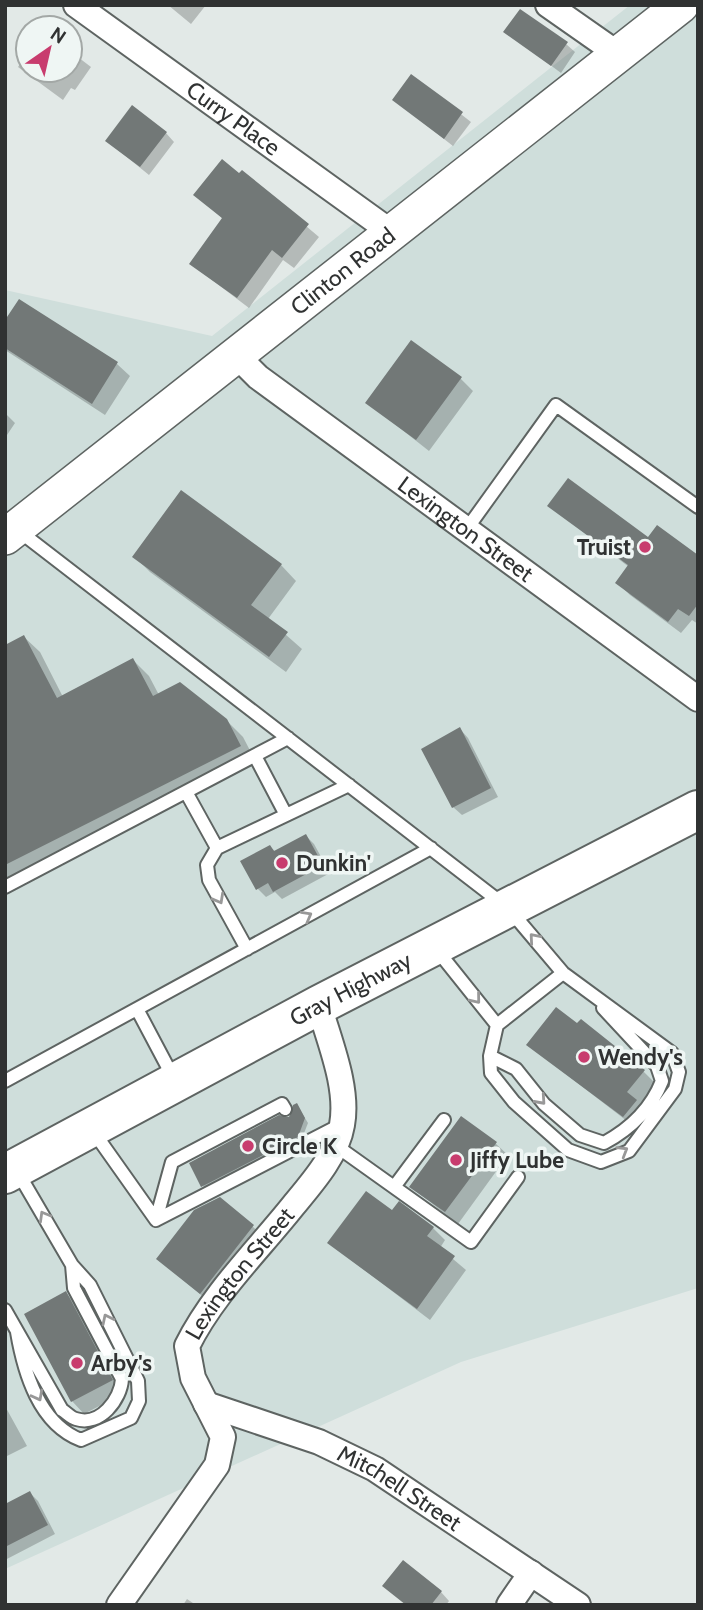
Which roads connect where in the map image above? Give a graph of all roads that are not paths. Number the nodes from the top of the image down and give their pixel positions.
1 (76, 5) edge
2 (548, 5) edge
3 (681, 5) edge
4 (618, 54) junction
5 (391, 232) junction
6 (237, 356) junction
7 (698, 508) edge
8 (467, 530) junction
9 (10, 533) edge
10 (695, 695) edge
11 (288, 738) junction
12 (255, 756) junction
13 (349, 785) junction
14 (186, 792) junction
15 (698, 810) edge
16 (286, 815) junction
17 (217, 848) junction
18 (431, 848) junction
19 (5, 887) edge
20 (508, 908) junction
21 (434, 946) junction
22 (247, 949) junction
23 (563, 973) junction
24 (592, 995) junction
25 (319, 1005) junction
26 (138, 1009) junction
27 (497, 1025) junction
28 (490, 1056) junction
29 (5, 1081) edge
30 (176, 1082) junction
31 (285, 1109) dead end
32 (444, 1120) dead end
33 (91, 1128) junction
34 (339, 1134) junction
35 (10, 1171) edge
36 (517, 1177) dead end
37 (394, 1187) junction
38 (156, 1220) junction
39 (72, 1265) junction
40 (5, 1310) edge
41 (17, 1332) junction
42 (205, 1404) junction
43 (531, 1573) junction
44 (119, 1605) edge
45 (509, 1605) edge
46 (578, 1605) edge

1 - 5 street, Curry Place
2 - 4 street
3 - 4 street, Clinton Road
4 - 5 street, Clinton Road
5 - 6 street, Clinton Road
6 - 8 street, Lexington Street
6 - 9 street, Clinton Road
7 - 8 lane
8 - 10 street, Lexington Street
9 - 11 lane
11 - 12 lane
11 - 13 lane
12 - 14 lane
12 - 16 lane
13 - 16 lane
13 - 18 lane
14 - 17 lane
14 - 19 lane
15 - 20 highway, Gray Highway
16 - 17 lane
17 -> 22 lane
18 - 20 lane
22 -> 18 lane
20 - 21 highway, Gray Highway
23 -> 20 lane
21 - 25 highway, Gray Highway
21 -> 27 lane
22 - 26 lane
23 - 24 lane
23 - 27 lane
28 -> 24 lane
28 -> 24 lane
25 - 30 highway, Gray Highway
25 - 34 street
26 - 29 lane
26 - 30 lane
27 - 28 lane
30 - 33 highway, Gray Highway
31 - 38 lane
32 - 37 lane
33 - 35 highway, Gray Highway
33 - 38 lane
34 - 37 lane
34 - 38 lane
34 - 42 street, Lexington Street
39 -> 35 lane
36 - 37 lane
39 - 41 lane
41 -> 39 lane
40 - 41 lane
42 - 43 street, Mitchell Street
42 - 44 street, Lexington Street
43 - 45 street
43 - 46 street, Mitchell Street

